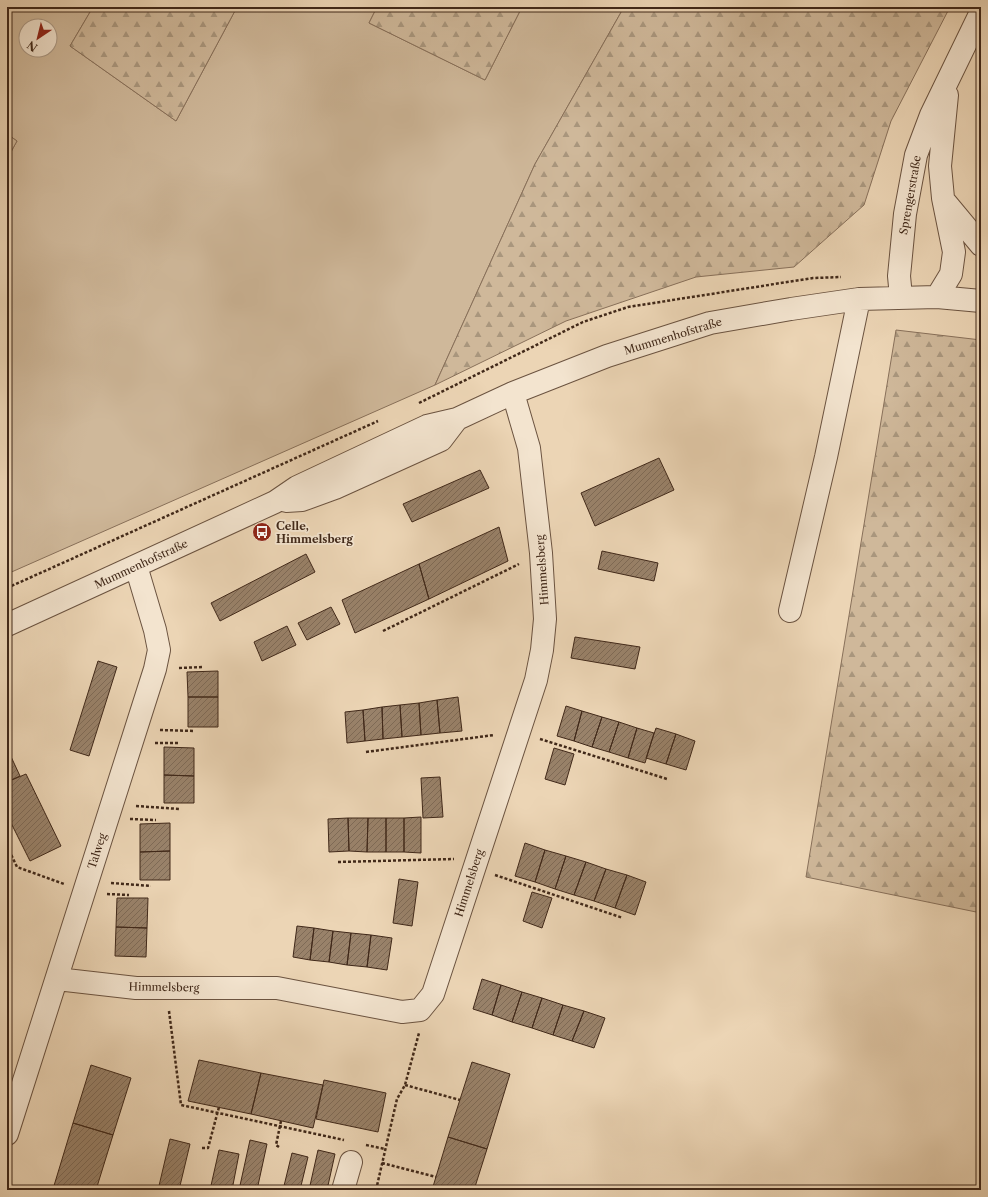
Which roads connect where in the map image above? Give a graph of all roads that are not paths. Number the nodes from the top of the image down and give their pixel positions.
1 (981, 12) edge
2 (949, 76) junction
3 (943, 198) junction
4 (981, 245) edge
5 (901, 297) junction
6 (937, 297) junction
7 (859, 299) junction
8 (981, 301) edge
9 (514, 393) junction
10 (136, 566) junction
11 (790, 611) dead end
12 (7, 625) edge
13 (56, 979) junction
14 (7, 1134) edge
15 (355, 1153) road end
16 (343, 1190) edge

1 - 2 street, Sprengerstraße
2 - 3 street, Sprengerstraße
2 - 5 street, Sprengerstraße
3 - 4 street
3 - 6 street, Sprengerstraße
5 - 6 street, Mummenhofstraße
5 - 7 street, Mummenhofstraße
6 - 8 street, Mummenhofstraße
7 - 9 street, Mummenhofstraße
7 - 11 street
9 - 10 street, Mummenhofstraße
9 - 13 street, Himmelsberg
10 - 12 street, Mummenhofstraße
10 - 13 street, Talweg
13 - 14 street, Talweg
15 - 16 street

